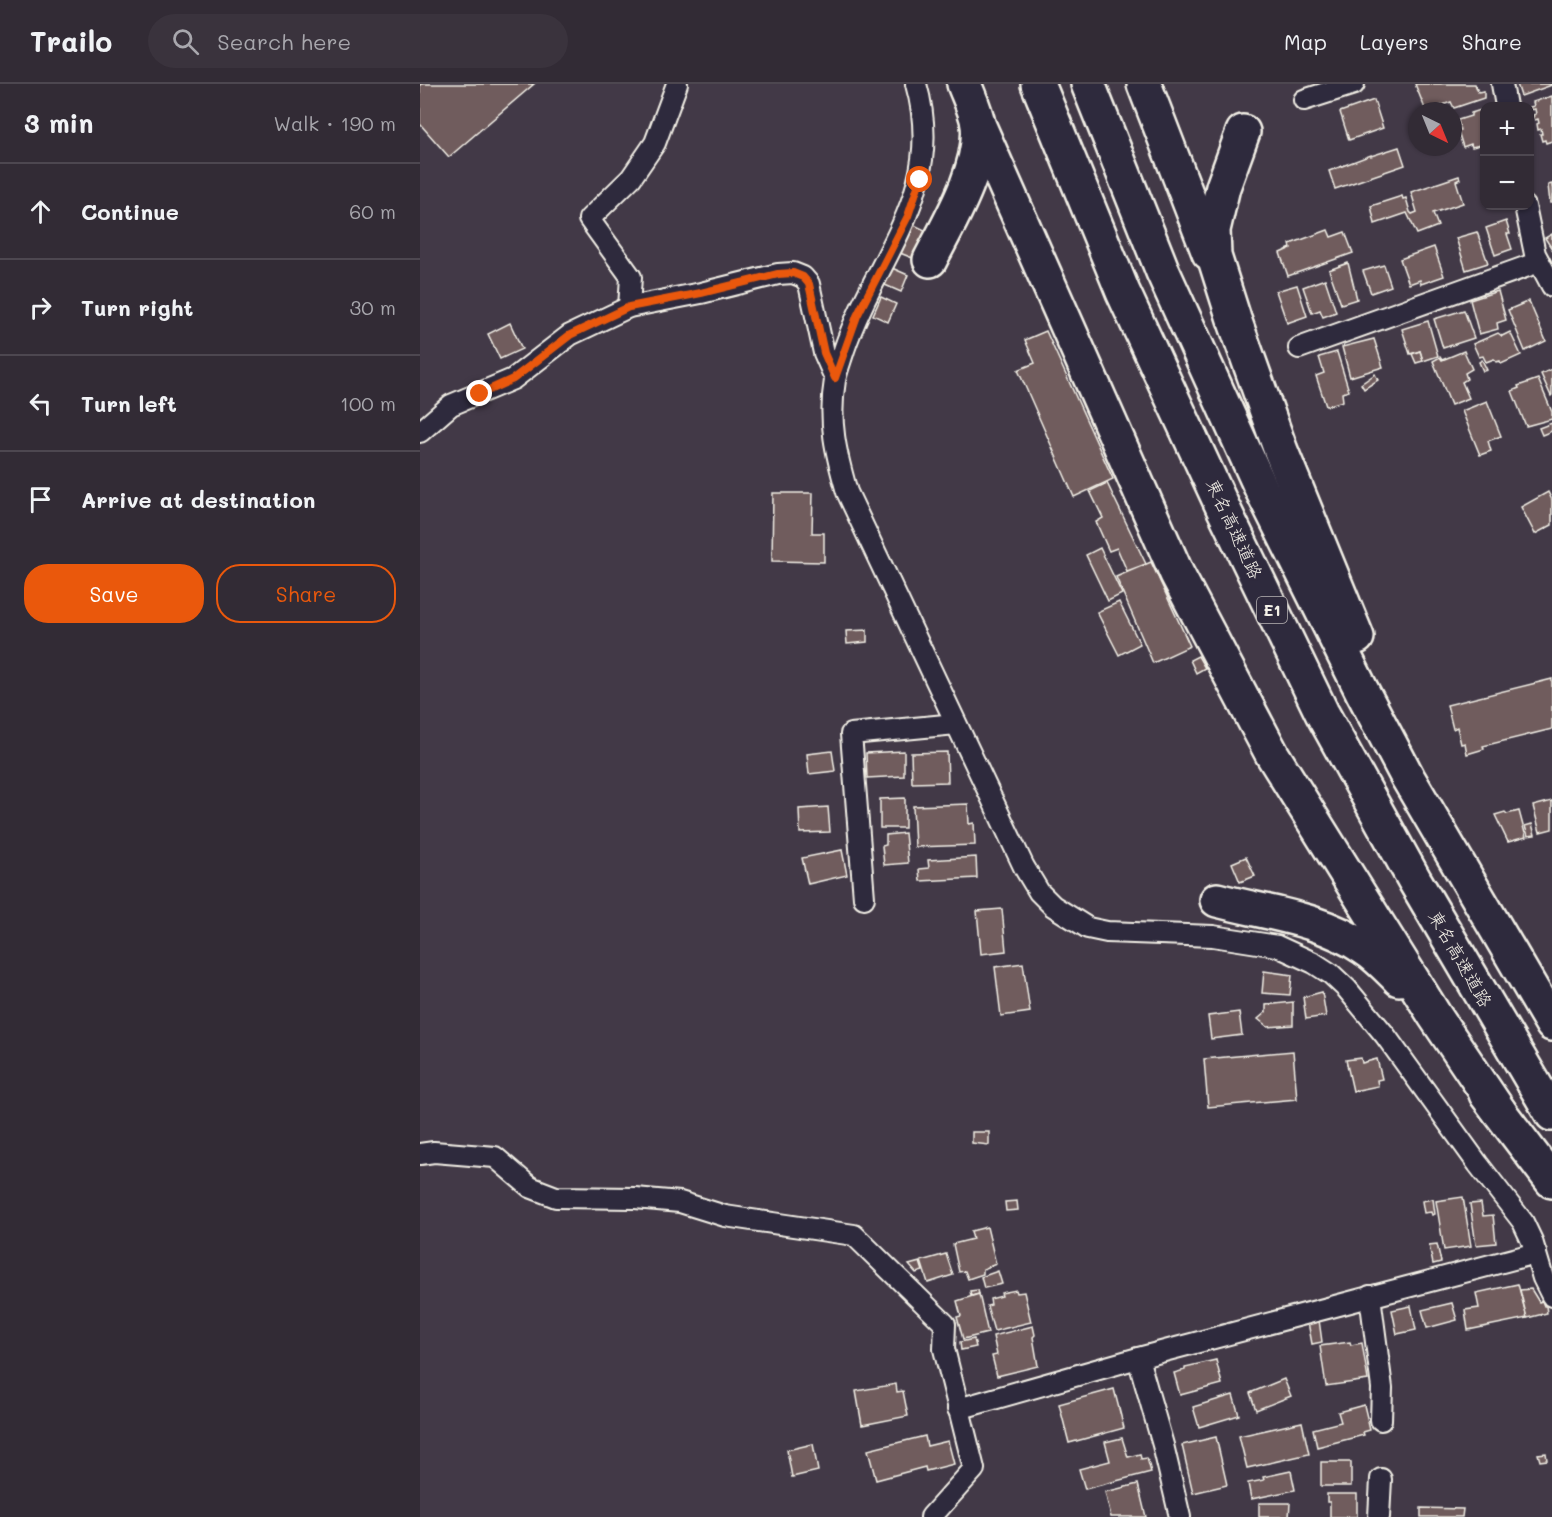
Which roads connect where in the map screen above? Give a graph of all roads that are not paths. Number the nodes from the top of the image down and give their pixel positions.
1 (677, 84) edge
2 (916, 84) edge
3 (964, 84) edge
4 (1038, 84) edge
5 (1088, 84) edge
6 (1144, 84) edge
7 (1354, 84) edge
8 (1502, 84) edge
9 (1304, 100) dead end
10 (1505, 102) edge
11 (978, 124) junction
12 (1243, 132) dead end
13 (1526, 210) edge
14 (930, 260) dead end
15 (1539, 262) junction
16 (1552, 286) edge
17 (629, 307) junction
18 (1234, 319) junction
19 (1299, 348) dead end
20 (835, 378) junction
21 (420, 432) edge
22 (956, 724) junction
23 (1465, 879) junction
24 (864, 898) dead end
25 (1217, 900) dead end
26 (1552, 1024) edge
27 (1499, 1111) junction
28 (1552, 1114) edge
29 (420, 1154) edge
30 (1552, 1181) edge
31 (1544, 1255) edge
32 (1370, 1296) junction
33 (1552, 1296) edge
34 (1138, 1358) junction
35 (958, 1409) junction
36 (1381, 1420) dead end
37 (1381, 1479) dead end
38 (931, 1517) edge
39 (1180, 1517) edge
40 (1379, 1517) edge

1 - 17 street
2 - 20 street
3 - 11 highway
4 - 28 highway, 東名高速道路 / E1
5 - 23 highway, E1
6 - 18 highway
7 - 9 street
8 - 10 street
11 - 14 highway
11 - 27 highway
12 - 18 highway
13 - 15 street
15 - 16 street
15 - 19 street
17 - 20 street
17 - 21 street
18 - 23 highway
20 - 22 street
22 - 24 street
22 - 31 street
23 - 26 highway, E1
25 - 27 highway
27 - 30 highway
29 - 35 street
31 - 32 street
31 - 33 street
32 - 34 street
32 - 36 street
34 - 35 street
34 - 39 street
35 - 38 street
37 - 40 street

